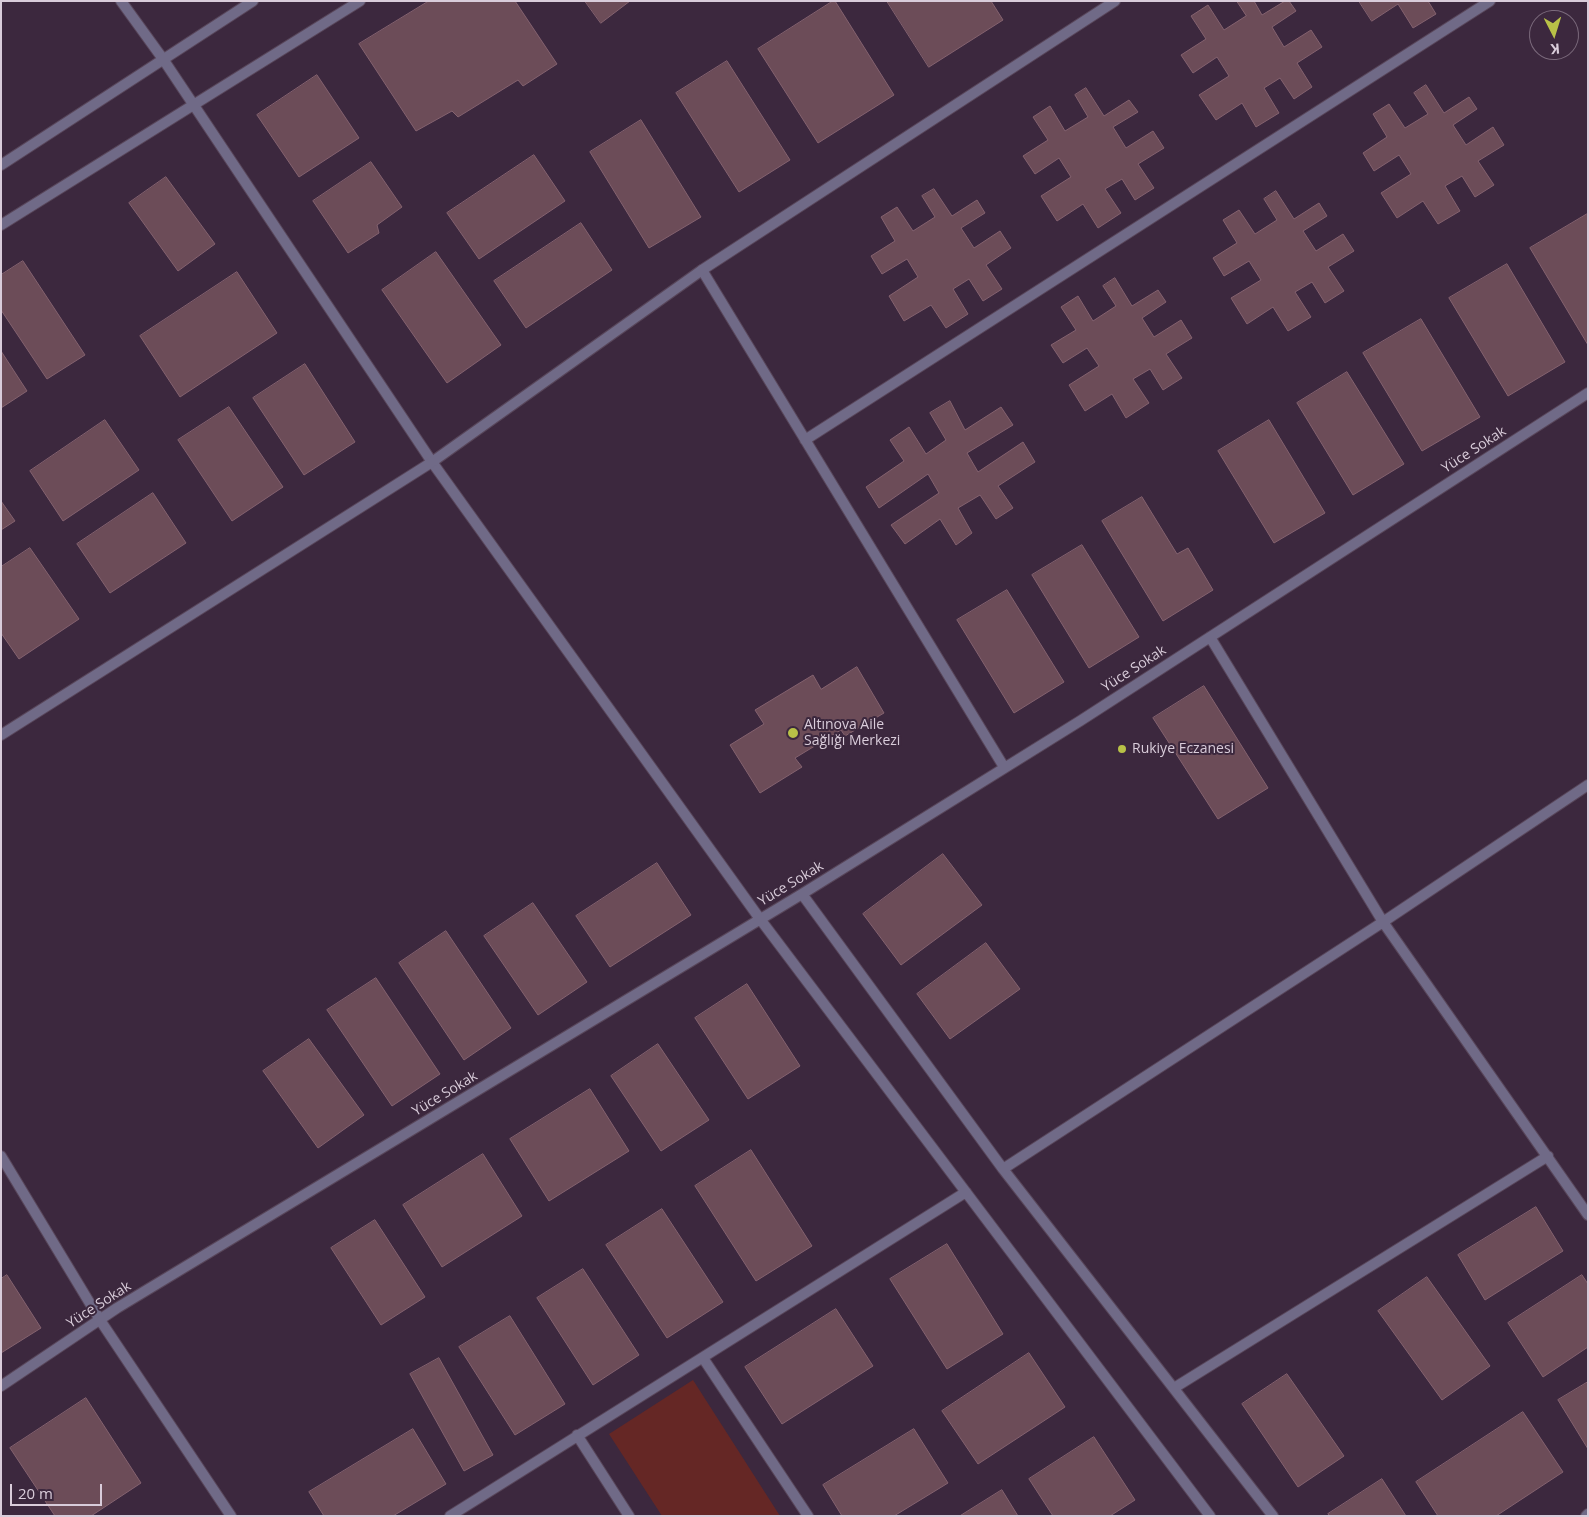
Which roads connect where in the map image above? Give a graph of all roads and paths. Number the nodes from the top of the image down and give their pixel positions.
1 (122, 1) edge
2 (253, 1) edge
3 (360, 1) edge
4 (1115, 1) edge
5 (1490, 1) edge
6 (163, 59) junction
7 (194, 105) junction
8 (1, 165) edge
9 (1, 225) edge
10 (702, 270) junction
11 (1588, 393) edge
12 (804, 440) junction
13 (432, 462) junction
14 (1210, 637) junction
15 (1, 735) edge
16 (1004, 767) junction
17 (1588, 785) edge
18 (802, 894) junction
19 (760, 919) junction
20 (1383, 922) junction
21 (1, 1156) edge
22 (1548, 1156) junction
23 (1003, 1168) junction
24 (966, 1192) junction
25 (1588, 1215) edge
26 (100, 1320) junction
27 (703, 1358) junction
28 (1, 1386) edge
29 (1174, 1388) junction
30 (577, 1435) junction
31 (231, 1516) edge
32 (450, 1516) edge
33 (629, 1516) edge
34 (808, 1516) edge
35 (1210, 1516) edge
36 (1273, 1516) edge

1 - 6 street
2 - 6 street
3 - 7 street
4 - 10 street
5 - 12 street
6 - 7 street
6 - 8 street
7 - 9 street
7 - 13 street
10 - 12 street
10 - 13 street
11 - 14 street, Yüce Sokak
12 - 16 street
13 - 15 street
13 - 19 street
14 - 16 street, Yüce Sokak
14 - 20 street
16 - 18 street, Yüce Sokak
17 - 20 street
18 - 19 street, Yüce Sokak
18 - 23 street
19 - 24 street
19 - 26 street, Yüce Sokak
20 - 22 street
20 - 23 street
21 - 26 street
22 - 25 street
22 - 29 street
23 - 29 street
24 - 27 street
24 - 35 street
26 - 28 street, Yüce Sokak
26 - 31 street
27 - 30 street
27 - 34 street
29 - 36 street
30 - 32 street
30 - 33 street

